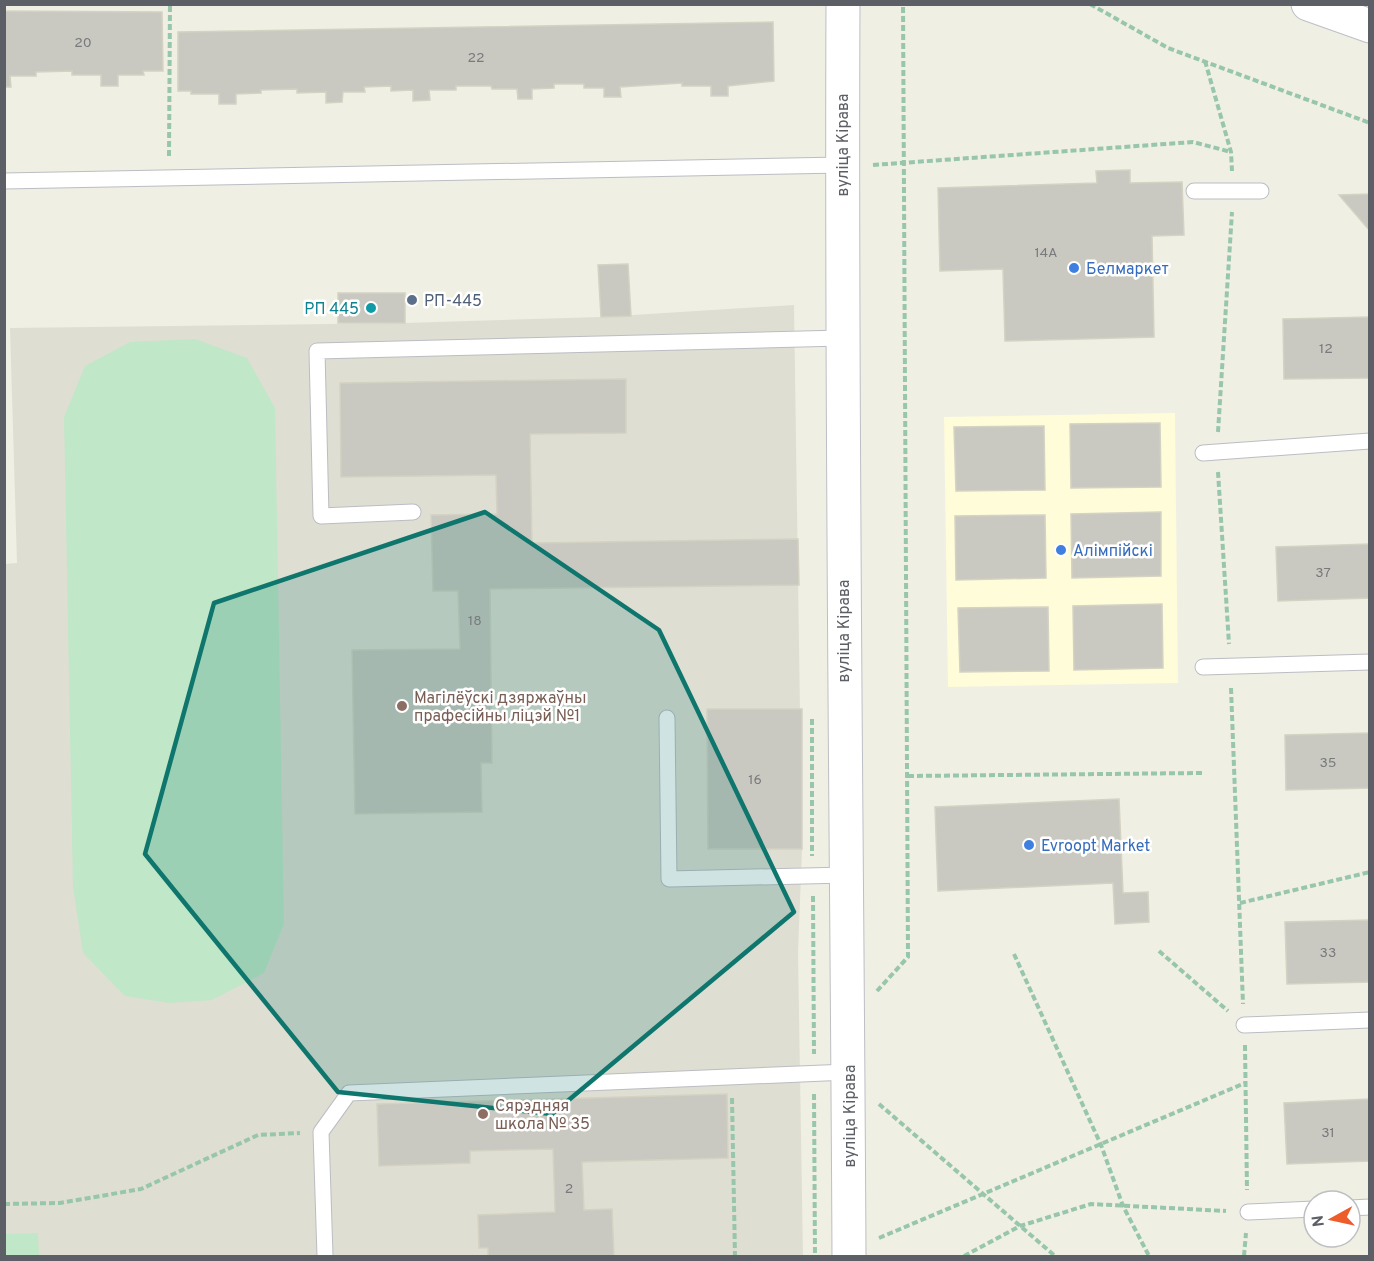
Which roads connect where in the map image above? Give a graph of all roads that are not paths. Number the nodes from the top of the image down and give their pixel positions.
1 (843, 4) edge
2 (1308, 4) edge
3 (1370, 26) edge
4 (842, 165) junction
5 (4, 181) edge
6 (1194, 191) dead end
7 (1261, 191) dead end
8 (842, 338) junction
9 (1370, 441) edge
10 (1203, 453) dead end
11 (412, 512) dead end
12 (1370, 662) edge
13 (1203, 667) dead end
14 (667, 718) dead end
15 (847, 875) junction
16 (1370, 1020) edge
17 (1244, 1025) road end
18 (848, 1072) junction
19 (1302, 1210) edge
20 (1248, 1212) road end
21 (861, 1249) edge
22 (326, 1257) edge

1 - 4 street, вуліца Кірава
2 - 3 street
4 - 5 lane
4 - 8 street, вуліца Кірава
6 - 7 lane
8 - 11 lane
8 - 15 street, вуліца Кірава
9 - 10 lane
12 - 13 lane
14 - 15 lane
15 - 18 street, вуліца Кірава
16 - 17 lane
18 - 21 street, вуліца Кірава
18 - 22 lane
19 - 20 lane

